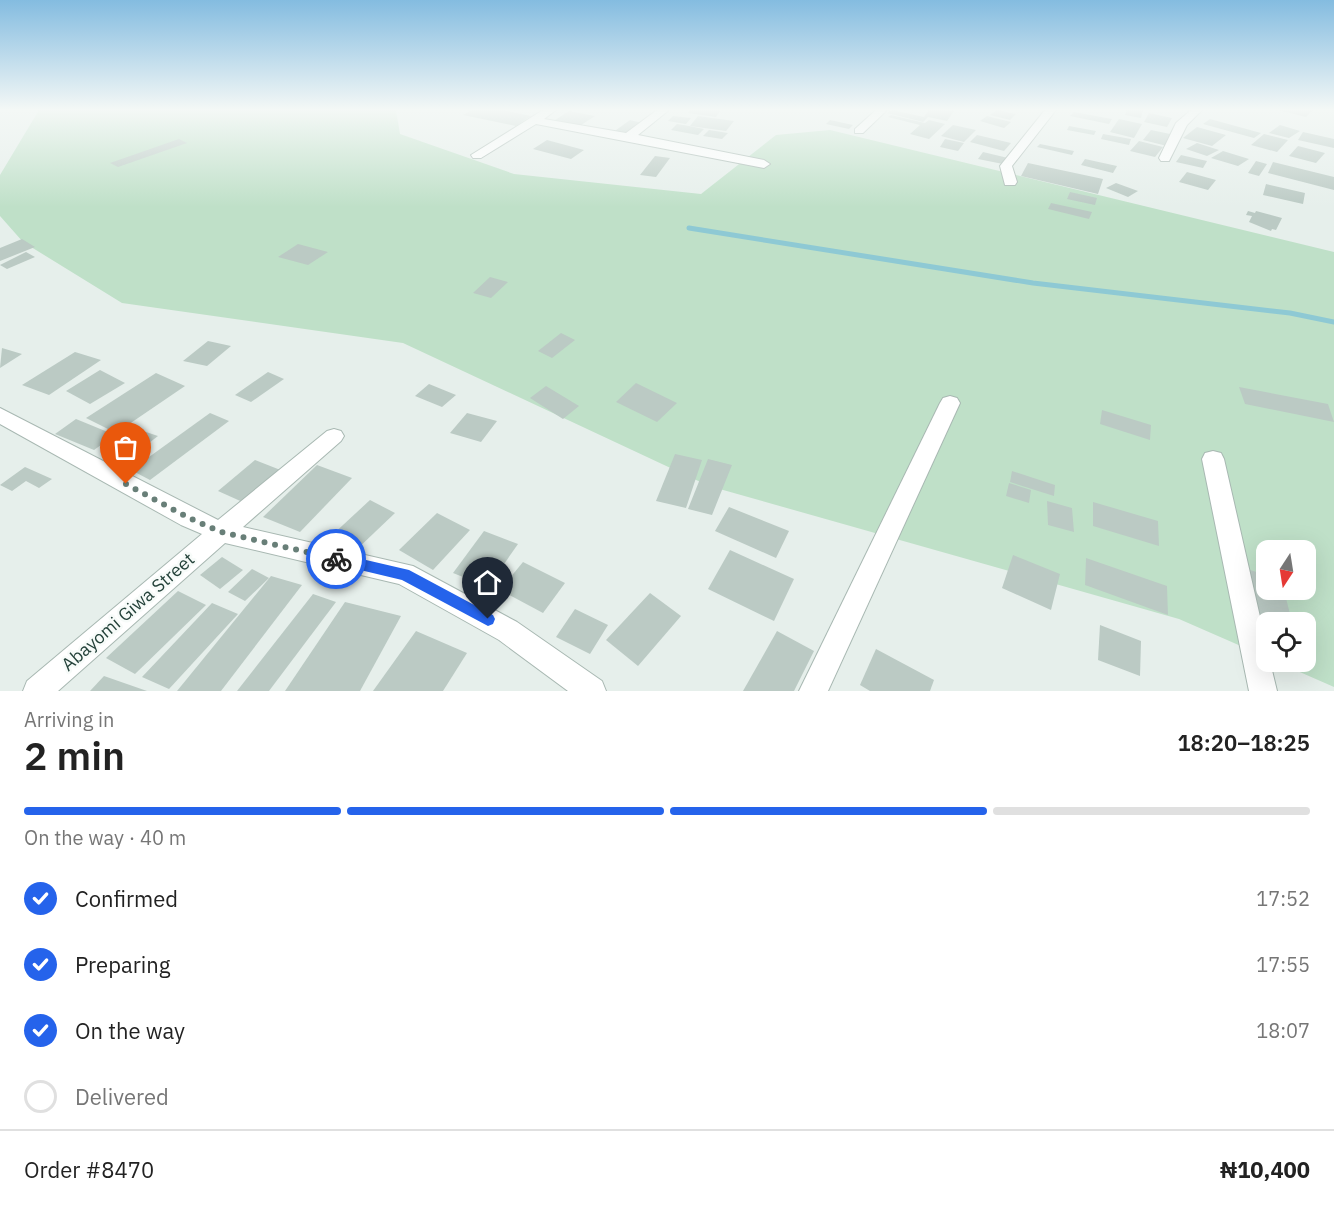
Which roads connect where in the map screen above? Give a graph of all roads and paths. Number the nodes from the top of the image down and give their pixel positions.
1 (498, 142) edge
2 (654, 142) edge
3 (1025, 142) edge
4 (1173, 142) edge
5 (477, 155) dead end
6 (1165, 159) dead end
7 (764, 164) dead end
8 (1010, 182) dead end
9 (950, 403) dead end
10 (0, 415) edge
11 (334, 436) dead end
12 (1213, 459) dead end
13 (221, 532) junction
14 (37, 691) edge
15 (592, 691) edge
16 (813, 691) edge
17 (1263, 691) edge

1 - 5 street
2 - 7 street
3 - 8 street
4 - 6 street
9 - 16 street
10 - 13 street
11 - 13 street, Abayomi Giwa Street
12 - 17 street
13 - 14 street, Abayomi Giwa Street
13 - 15 street

